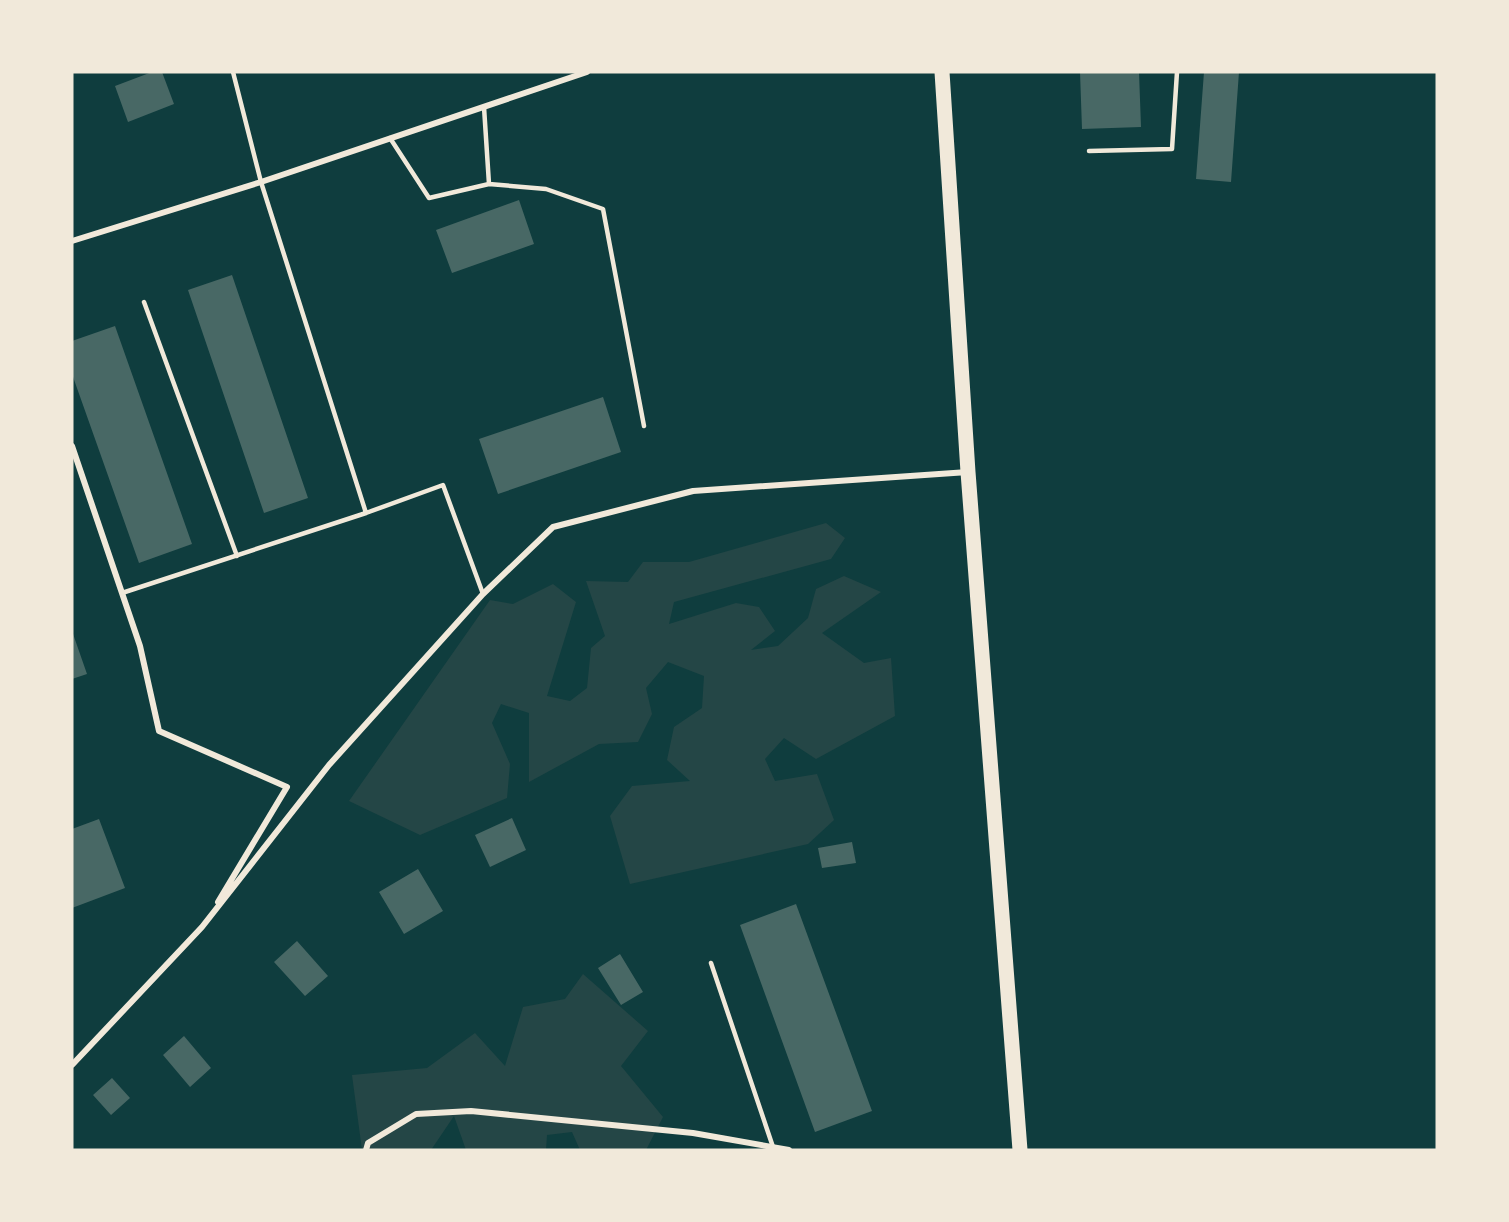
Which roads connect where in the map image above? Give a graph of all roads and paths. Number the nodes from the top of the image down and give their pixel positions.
1 (233, 72) edge
2 (587, 72) edge
3 (942, 72) edge
4 (1177, 72) edge
5 (484, 107) junction
6 (390, 138) junction
7 (1089, 151) dead end
8 (261, 182) junction
9 (489, 184) junction
10 (72, 241) edge
11 (144, 302) dead end
12 (644, 426) dead end
13 (72, 446) edge
14 (968, 472) junction
15 (366, 513) junction
16 (237, 555) junction
17 (122, 594) junction
18 (483, 594) junction
19 (202, 927) junction
20 (711, 963) dead end
21 (72, 1065) edge
22 (773, 1147) junction
23 (366, 1150) edge
24 (789, 1150) edge
25 (1020, 1150) edge

1 - 8 lane
2 - 5 street
3 - 14 main road
4 - 7 lane
5 - 6 street
5 - 9 lane
6 - 8 street
6 - 9 lane
8 - 10 street
8 - 15 lane
9 - 12 lane
11 - 16 lane
13 - 17 street
14 - 18 street
14 - 25 main road
15 - 16 lane
15 - 18 lane
16 - 17 lane
17 - 19 street
18 - 19 street
19 - 21 street
20 - 22 lane
22 - 23 street
22 - 24 street

